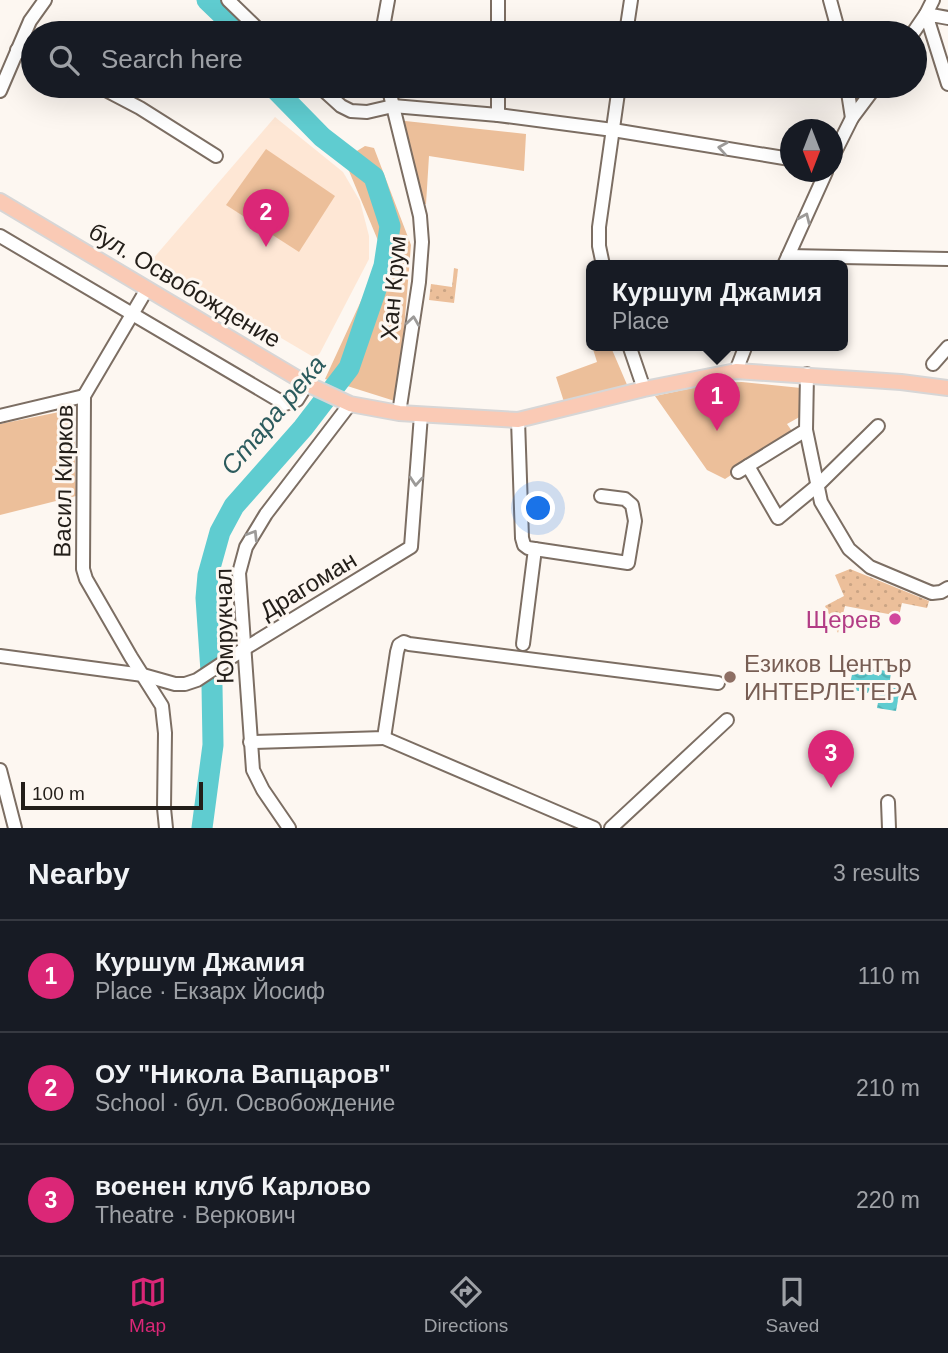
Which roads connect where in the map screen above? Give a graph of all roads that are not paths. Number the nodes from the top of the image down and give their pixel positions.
1 (45, 0) edge
2 (228, 0) edge
3 (388, 0) edge
4 (498, 0) edge
5 (631, 0) edge
6 (830, 0) edge
7 (933, 0) edge
8 (926, 14) junction
9 (948, 18) edge
10 (30, 21) edge
11 (250, 21) edge
12 (384, 21) edge
13 (498, 21) edge
14 (628, 21) edge
15 (836, 21) edge
16 (921, 21) edge
17 (21, 41) edge
18 (17, 50) junction
19 (21, 52) edge
20 (948, 84) edge
21 (0, 90) edge
22 (121, 98) edge
23 (332, 98) edge
24 (391, 98) edge
25 (498, 98) edge
26 (617, 98) edge
27 (849, 98) edge
28 (867, 98) edge
29 (393, 106) junction
30 (498, 115) junction
31 (852, 118) junction
32 (613, 130) junction
33 (843, 136) edge
34 (216, 156) dead end
35 (780, 157) edge
36 (821, 182) edge
37 (0, 201) edge
38 (0, 236) edge
39 (948, 259) edge
40 (602, 260) edge
41 (786, 260) edge
42 (147, 289) junction
43 (131, 314) junction
44 (948, 347) edge
45 (631, 351) edge
46 (744, 351) edge
47 (933, 364) dead end
48 (736, 371) junction
49 (807, 374) junction
50 (307, 384) junction
51 (948, 388) edge
52 (644, 389) junction
53 (84, 396) junction
54 (350, 404) junction
55 (399, 413) junction
56 (421, 415) junction
57 (0, 416) edge
58 (518, 420) junction
59 (878, 426) dead end
60 (806, 429) junction
61 (818, 485) junction
62 (601, 496) dead end
63 (535, 549) junction
64 (948, 588) edge
65 (523, 644) dead end
66 (244, 649) junction
67 (0, 656) edge
68 (143, 675) junction
69 (719, 683) dead end
70 (727, 720) dead end
71 (384, 738) junction
72 (250, 742) junction
73 (0, 770) edge
74 (888, 803) dead end
75 (15, 828) edge
76 (166, 828) edge
77 (289, 828) edge
78 (593, 828) edge
79 (611, 828) edge
80 (889, 828) edge

1 - 10 street
2 - 11 street
3 - 12 street
4 - 13 street
5 - 14 street
6 - 15 street
7 - 8 street
8 - 9 street
8 - 16 street
8 - 20 street
17 - 18 street
18 - 19 street
18 - 21 street
22 - 34 street
23 - 29 street
24 - 29 street, Хан Крум
25 - 30 street
26 - 32 street
27 - 31 street
28 - 31 street
29 - 30 street
55 -> 29 street, Хан Крум
30 - 32 street
31 - 33 street
35 -> 32 street
32 - 40 street
41 -> 36 street
37 - 42 main road, бул. Освобождение
38 - 43 street
39 - 41 street
42 - 43 street, Васил Кирков
42 - 50 main road, бул. Освобождение
43 - 50 street
43 - 53 street, Васил Кирков
44 - 47 street
45 - 52 street
46 - 48 street
48 - 49 main road, бул. Освобождение
48 - 52 main road, бул. Освобождение
49 - 51 main road, бул. Освобождение
49 - 60 street
50 - 54 main road, бул. Освобождение
52 - 58 main road, бул. Освобождение
53 - 57 street
53 - 68 street, Васил Кирков
54 - 55 main road, бул. Освобождение
66 -> 54 street, Юмрукчал
55 - 56 main road, бул. Освобождение
56 - 58 main road, бул. Освобождение
56 -> 66 street, Драгоман
58 - 63 street
59 - 61 street
60 - 61 street
60 - 61 street
61 - 64 street
62 - 63 street
63 - 65 street
66 - 68 street, Драгоман
66 - 72 street, Юмрукчал
67 - 68 street
68 - 76 street, Васил Кирков
69 - 71 street
70 - 79 street
71 - 72 street
71 - 78 street
72 - 77 street, Юмрукчал
73 - 75 street
74 - 80 street

